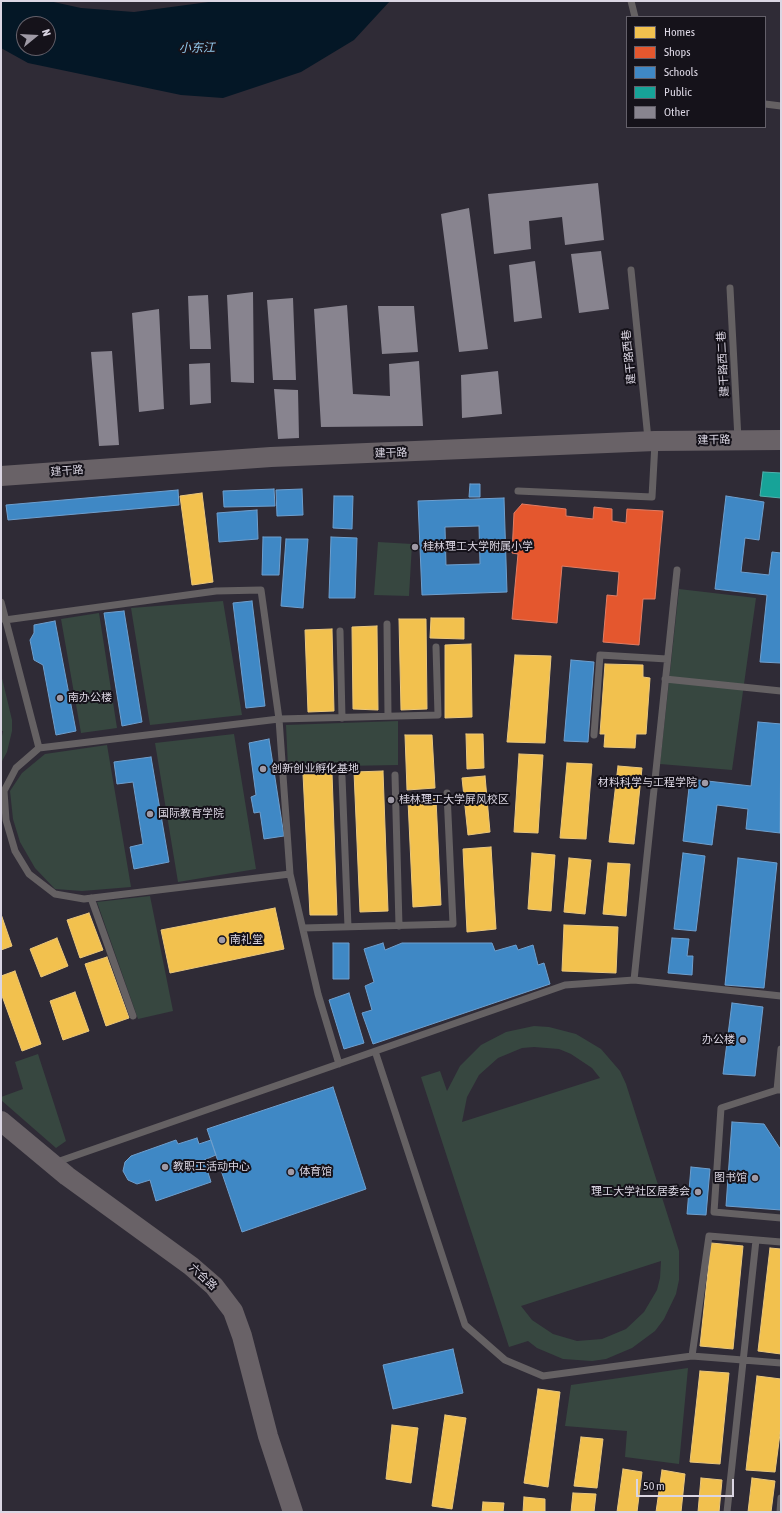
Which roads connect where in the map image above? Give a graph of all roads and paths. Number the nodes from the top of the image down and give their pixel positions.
1 (631, 1) edge
2 (635, 16) edge
3 (766, 104) edge
4 (781, 106) edge
5 (631, 270) dead end
6 (730, 288) dead end
7 (738, 439) junction
8 (781, 440) edge
9 (652, 441) junction
10 (1, 476) edge
11 (518, 491) dead end
12 (677, 570) dead end
13 (1, 602) edge
14 (6, 620) junction
15 (387, 624) dead end
16 (340, 631) dead end
17 (436, 647) dead end
18 (667, 659) junction
19 (665, 679) junction
20 (781, 691) edge
21 (388, 716) junction
22 (342, 718) junction
23 (279, 720) junction
24 (594, 735) dead end
25 (39, 748) junction
26 (395, 774) dead end
27 (342, 777) dead end
28 (447, 793) dead end
29 (290, 874) junction
30 (91, 898) junction
31 (399, 926) junction
32 (348, 927) junction
33 (303, 928) junction
34 (634, 980) junction
35 (781, 996) edge
36 (133, 1016) dead end
37 (781, 1049) edge
38 (376, 1051) junction
39 (340, 1064) junction
40 (779, 1090) edge
41 (1, 1121) edge
42 (52, 1164) junction
43 (781, 1218) edge
44 (756, 1240) junction
45 (781, 1242) edge
46 (692, 1356) junction
47 (744, 1360) junction
48 (781, 1363) edge
49 (781, 1498) edge
50 (293, 1512) edge
51 (727, 1512) edge
52 (780, 1512) edge

1 - 2 lane
3 - 4 lane
5 - 9 lane, 建干路西巷
6 - 7 lane, 建干路西二巷
7 - 8 main road, 建干路
7 - 9 main road, 建干路
9 - 10 main road, 建干路
9 - 11 lane, 建干路西巷
12 - 18 lane
13 - 14 lane
14 - 23 lane
14 - 25 lane
15 - 21 lane
16 - 22 lane
17 - 21 lane
18 - 19 lane
18 - 24 lane
19 - 20 lane
19 - 34 lane
21 - 22 lane
22 - 23 lane
23 - 25 lane
23 - 29 lane
25 - 30 lane
26 - 31 lane
27 - 32 lane
28 - 31 lane
29 - 30 lane
29 - 33 lane
30 - 36 lane
31 - 32 lane
32 - 33 lane
33 - 39 lane
34 - 35 lane
34 - 38 lane
37 - 40 lane
38 - 39 lane
38 - 46 lane
39 - 42 lane
40 - 43 lane
41 - 42 main road, 六合路
42 - 50 main road, 六合路
44 - 45 lane
44 - 46 lane
44 - 47 lane
46 - 47 lane
47 - 48 lane
47 - 51 lane
49 - 52 lane

